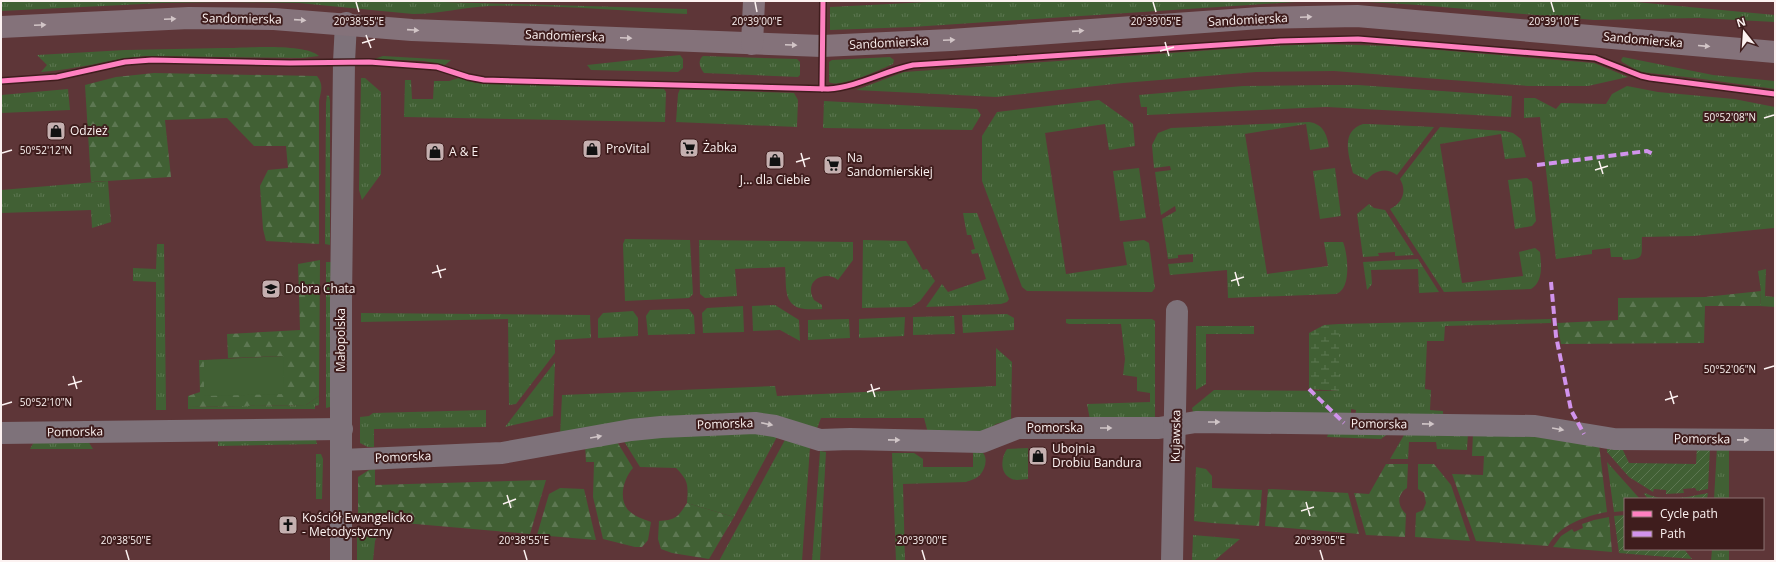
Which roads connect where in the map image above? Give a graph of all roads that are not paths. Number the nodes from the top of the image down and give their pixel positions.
1 (754, 1) edge
2 (346, 23) junction
3 (1, 27) edge
4 (752, 44) junction
5 (1775, 52) edge
6 (1177, 311) dead end
7 (1176, 425) junction
8 (342, 429) junction
9 (1, 433) edge
10 (1775, 440) edge
11 (342, 460) junction
12 (341, 561) edge
13 (1172, 561) edge

1 - 4 street
3 -> 2 street, Sandomierska
2 -> 4 street, Sandomierska
2 - 8 street, Małopolska
4 -> 5 street, Sandomierska
6 - 7 street, Kujawska
7 -> 10 street, Pomorska
11 -> 7 street, Pomorska
7 - 13 street, Kujawska
8 - 9 street, Pomorska
8 - 11 street, Małopolska
11 - 12 street, Małopolska

